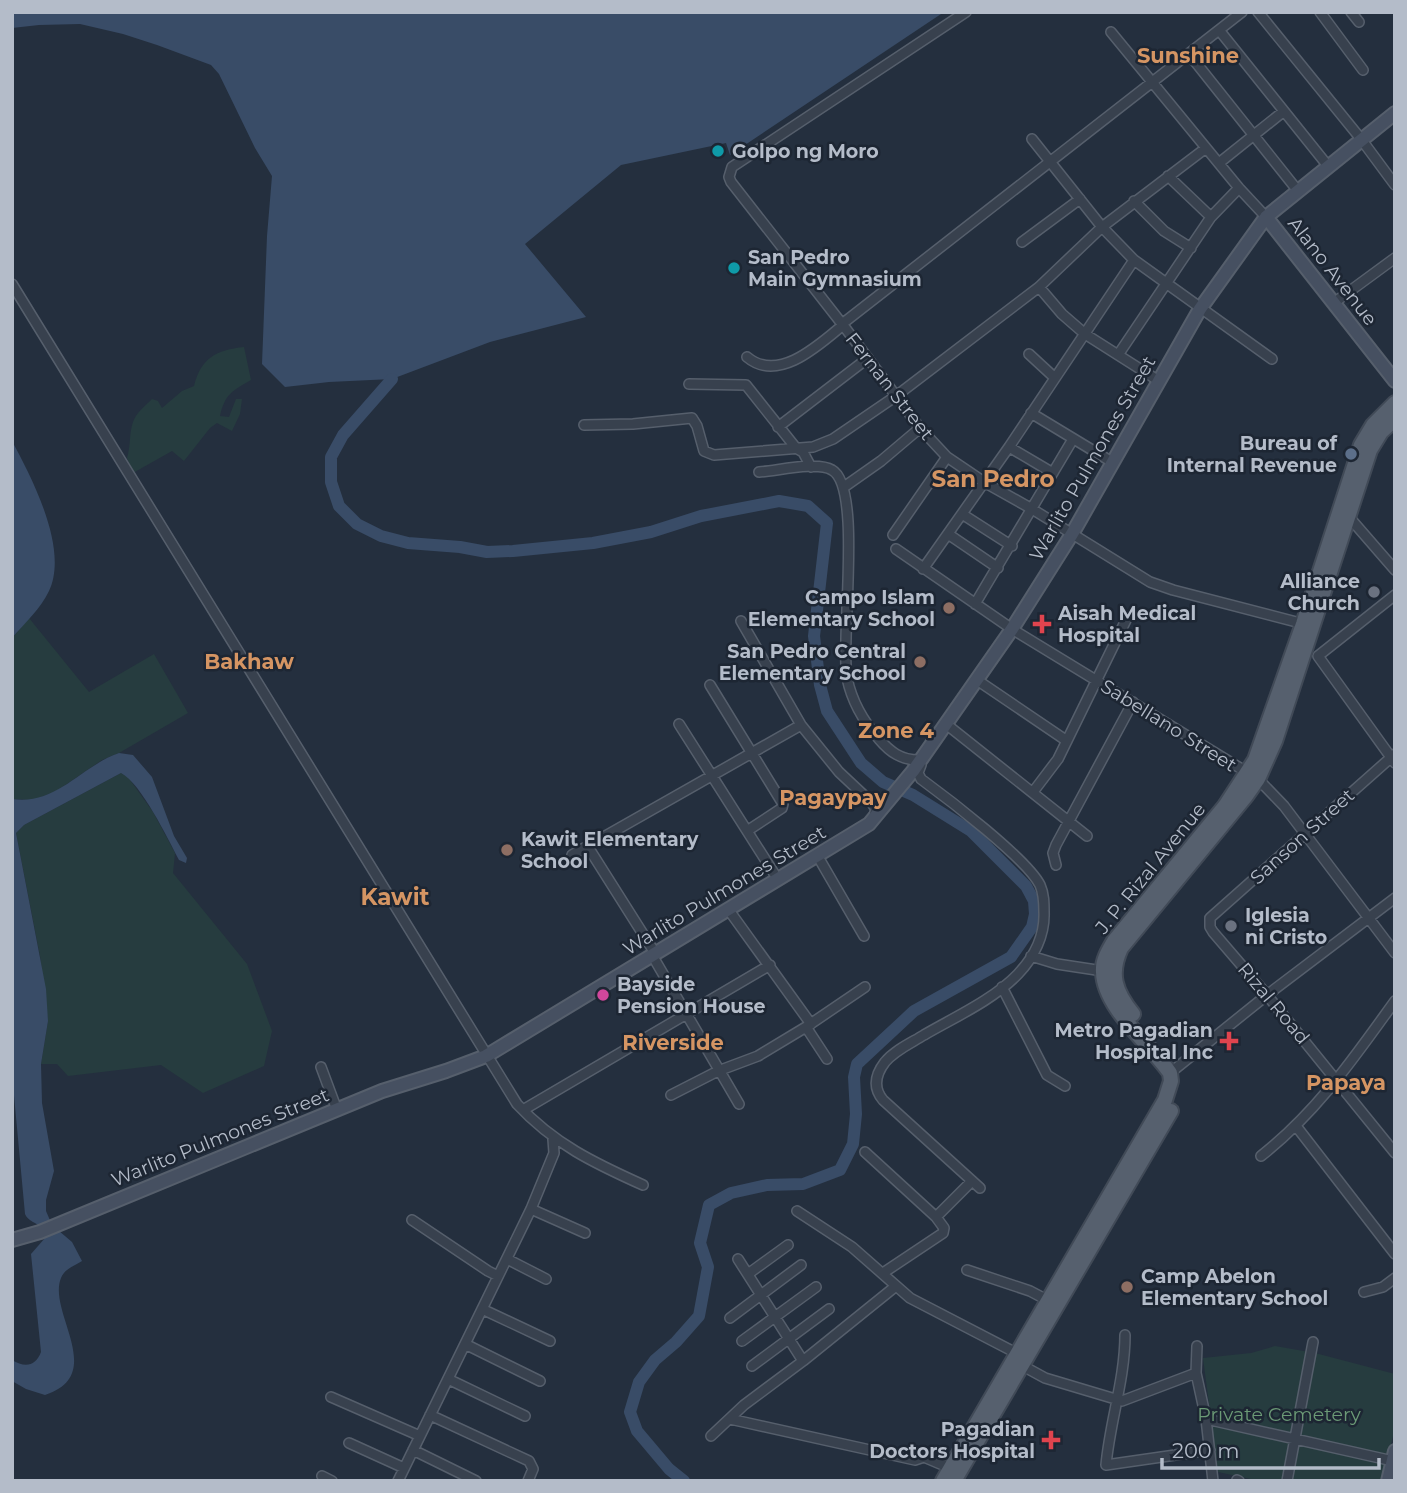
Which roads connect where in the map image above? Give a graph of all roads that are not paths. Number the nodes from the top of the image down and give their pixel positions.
1 (966, 12) edge
2 (1242, 12) edge
3 (1258, 12) edge
4 (1320, 12) edge
5 (1351, 12) edge
6 (1359, 22) dead end
7 (1219, 30) junction
8 (1111, 32) dead end
9 (1189, 54) junction
10 (1363, 70) dead end
11 (1153, 84) junction
12 (1284, 111) junction
13 (1395, 113) edge
14 (1254, 136) junction
15 (1032, 139) dead end
16 (1361, 139) junction
17 (1206, 148) junction
18 (1051, 163) junction
19 (1219, 163) junction
20 (1328, 166) junction
21 (1168, 176) junction
22 (1395, 185) edge
23 (1239, 188) junction
24 (1298, 191) junction
25 (1080, 199) junction
26 (1134, 201) junction
27 (1211, 217) junction
28 (1266, 217) junction
29 (1102, 227) junction
30 (1022, 242) dead end
31 (1191, 248) junction
32 (1395, 258) edge
33 (1134, 260) junction
34 (12, 284) edge
35 (1167, 284) junction
36 (1039, 287) junction
37 (1335, 302) junction
38 (1200, 309) junction
39 (843, 324) junction
40 (1085, 334) junction
41 (1029, 354) dead end
42 (1118, 355) junction
43 (747, 357) dead end
44 (868, 358) junction
45 (1272, 359) dead end
46 (1055, 378) junction
47 (1159, 381) junction
48 (1395, 382) edge
49 (689, 384) dead end
50 (896, 396) junction
51 (1395, 403) edge
52 (1031, 413) junction
53 (1395, 419) edge
54 (584, 425) dead end
55 (778, 427) junction
56 (920, 428) junction
57 (1073, 439) junction
58 (1009, 447) junction
59 (796, 448) junction
60 (947, 457) junction
61 (1112, 462) junction
62 (811, 467) junction
63 (759, 472) dead end
64 (1053, 473) junction
65 (984, 482) junction
66 (844, 487) junction
67 (1032, 509) junction
68 (962, 514) junction
69 (1344, 516) junction
70 (948, 534) junction
71 (1072, 534) junction
72 (893, 536) dead end
73 (1012, 546) junction
74 (896, 549) dead end
75 (998, 568) junction
76 (923, 569) junction
77 (1395, 570) edge
78 (1395, 595) edge
79 (975, 604) junction
80 (1127, 618) dead end
81 (741, 621) dead end
82 (1308, 625) junction
83 (1012, 629) junction
84 (1306, 653) junction
85 (1095, 679) junction
86 (977, 680) junction
87 (710, 685) dead end
88 (1133, 702) junction
89 (679, 724) dead end
90 (946, 724) junction
91 (801, 725) junction
92 (1067, 741) junction
93 (752, 753) junction
94 (1393, 758) edge
95 (919, 761) junction
96 (1253, 776) junction
97 (713, 777) junction
98 (1033, 792) junction
99 (873, 820) junction
100 (1068, 820) junction
101 (747, 831) junction
102 (1304, 834) junction
103 (1087, 836) dead end
104 (588, 847) junction
105 (572, 855) dead end
106 (817, 855) junction
107 (1056, 865) dead end
108 (777, 878) junction
109 (1162, 889) junction
110 (1395, 898) edge
111 (728, 909) junction
112 (1210, 918) joint
113 (1368, 918) junction
114 (864, 936) dead end
115 (1395, 953) edge
116 (654, 954) junction
117 (1031, 956) junction
118 (770, 965) junction
119 (1103, 971) junction
120 (865, 987) dead end
121 (1002, 987) junction
122 (1267, 995) junction
123 (1395, 1001) edge
124 (687, 1013) junction
125 (808, 1025) junction
126 (486, 1056) junction
127 (827, 1059) dead end
128 (321, 1066) dead end
129 (718, 1071) junction
130 (1173, 1071) junction
131 (1338, 1081) junction
132 (1065, 1086) dead end
133 (671, 1095) dead end
134 (739, 1104) dead end
135 (337, 1110) junction
136 (523, 1111) junction
137 (1296, 1126) junction
138 (553, 1139) junction
139 (865, 1152) dead end
140 (1395, 1153) edge
141 (1261, 1156) dead end
142 (972, 1181) junction
143 (643, 1185) dead end
144 (980, 1188) dead end
145 (531, 1209) junction
146 (797, 1212) dead end
147 (936, 1217) junction
148 (412, 1220) dead end
149 (585, 1233) dead end
150 (12, 1240) edge
151 (788, 1245) dead end
152 (1395, 1254) edge
153 (507, 1259) junction
154 (738, 1259) dead end
155 (1079, 1259) junction
156 (802, 1265) dead end
157 (967, 1270) dead end
158 (883, 1273) junction
159 (748, 1274) junction
160 (498, 1276) junction
161 (1395, 1278) edge
162 (546, 1279) dead end
163 (897, 1286) junction
164 (816, 1287) dead end
165 (1364, 1292) dead end
166 (761, 1295) junction
167 (1049, 1301) junction
168 (482, 1309) junction
169 (829, 1309) dead end
170 (775, 1317) junction
171 (730, 1318) dead end
172 (1125, 1335) dead end
173 (789, 1339) junction
174 (550, 1341) dead end
175 (742, 1341) dead end
176 (1313, 1342) dead end
177 (465, 1344) junction
178 (1197, 1346) dead end
179 (1023, 1360) junction
180 (803, 1361) junction
181 (752, 1366) dead end
182 (1196, 1373) junction
183 (448, 1379) junction
184 (540, 1381) dead end
185 (331, 1397) dead end
186 (1116, 1400) junction
187 (430, 1415) junction
188 (526, 1416) dead end
189 (730, 1419) junction
190 (1206, 1419) junction
191 (420, 1436) junction
192 (711, 1436) dead end
193 (1296, 1439) junction
194 (349, 1443) dead end
195 (413, 1450) junction
196 (1210, 1450) junction
197 (1394, 1456) edge
198 (404, 1468) junction
199 (954, 1470) edge
200 (322, 1476) dead end
201 (332, 1481) edge
202 (398, 1481) edge
203 (476, 1481) edge
204 (528, 1481) edge
205 (1213, 1481) edge
206 (1287, 1481) edge
207 (1388, 1481) edge

1 - 39 street, Fernan Street
2 - 7 street
3 - 16 street
4 - 10 street
5 - 6 street
7 - 9 street
7 - 12 street
8 - 11 street
9 - 11 street
9 - 14 street
11 - 17 street
11 - 18 street
12 - 14 street
12 - 20 street
13 - 16 street, Warlito Pulmones Street
14 - 19 street
14 - 24 street
15 - 18 street
16 - 20 street, Warlito Pulmones Street
16 - 22 street
17 - 19 street
17 - 21 street
18 - 25 street
18 - 39 street
19 - 23 street
20 - 24 street, Warlito Pulmones Street
21 - 26 street
21 - 27 street
23 - 27 street
23 - 28 street
24 - 28 street, Warlito Pulmones Street
25 - 29 street
25 - 30 street
26 - 29 street
26 - 31 street
27 - 31 street
28 - 37 street, Alano Avenue
28 - 38 street, Warlito Pulmones Street
29 - 33 street
29 - 36 street
31 - 35 street
32 - 37 street
33 - 35 street
33 - 40 street
34 - 126 street
35 - 38 street
35 - 42 street
36 - 40 street
36 - 50 street
37 - 48 street, Alano Avenue
38 - 45 street
38 - 47 street, Warlito Pulmones Street
39 - 43 street
39 - 44 street, Fernan Street
40 - 42 street
40 - 46 street
41 - 46 street
42 - 47 street
44 - 50 street, Fernan Street
44 - 55 street
46 - 52 street
47 - 61 street, Warlito Pulmones Street
49 - 55 street
50 - 56 street, Fernan Street
50 - 59 street
51 - 69 main road, J. P. Rizal Avenue
52 - 57 street
52 - 58 street
53 - 69 main road, J. P. Rizal Avenue
54 - 59 street
55 - 59 street
56 - 60 street, Fernan Street
56 - 66 street
57 - 61 street
57 - 64 street
58 - 64 street
58 - 65 street
59 - 62 street
60 - 65 street, Fernan Street
60 - 72 street
61 - 71 street, Warlito Pulmones Street
62 - 63 street
62 - 66 street
64 - 67 street
65 - 67 street, Fernan Street
65 - 68 street
66 - 95 street
67 - 71 street, Fernan Street
67 - 73 street
68 - 70 street
68 - 73 street
69 - 77 street
69 - 82 main road, J. P. Rizal Avenue
70 - 75 street
70 - 76 street
71 - 82 street, Fernan Street
71 - 83 street, Warlito Pulmones Street
73 - 75 street
74 - 76 street, Sabellano Street
75 - 79 street
76 - 79 street, Sabellano Street
78 - 84 street
79 - 83 street, Sabellano Street
80 - 85 street
81 - 91 street
82 - 84 main road, J. P. Rizal Avenue
83 - 85 street, Sabellano Street
83 - 86 street, Warlito Pulmones Street
84 - 94 street
84 - 96 main road, J. P. Rizal Avenue
85 - 88 street, Sabellano Street
85 - 92 street
86 - 90 street, Warlito Pulmones Street
86 - 92 street
87 - 93 street
88 - 96 street, Sabellano Street
88 - 100 street
89 - 97 street
90 - 95 street, Warlito Pulmones Street
90 - 98 street
91 - 93 street
91 - 99 street
92 - 98 street
93 - 97 street
93 - 101 street
94 - 102 street, Sanson Street
95 - 99 street, Warlito Pulmones Street
95 - 117 street
96 - 102 street, Sabellano Street
96 - 109 main road, J. P. Rizal Avenue
97 - 101 street
97 - 104 street
98 - 100 street
99 - 106 street, Warlito Pulmones Street
100 - 103 street
100 - 107 street
101 - 108 street
102 - 112 street, Sanson Street
102 - 113 street, Sabellano Street
104 - 105 street
104 - 116 street
106 - 108 street, Warlito Pulmones Street
106 - 114 street
108 - 111 street, Warlito Pulmones Street
109 - 119 main road, J. P. Rizal Avenue
109 - 130 main road, J. P. Rizal Avenue
110 - 113 street
111 - 116 street, Warlito Pulmones Street
111 - 118 street
112 - 122 street, Rizal Road
113 - 115 street, Sabellano Street
113 - 122 street
116 - 124 street
116 - 126 street, Warlito Pulmones Street
117 - 119 street
117 - 121 street
118 - 124 street
118 - 125 street
119 - 130 main road
120 - 125 street
121 - 132 street
121 - 142 street
122 - 130 street
122 - 131 street, Rizal Road
123 - 131 street
124 - 129 street
124 - 136 street
125 - 127 street
125 - 129 street
126 - 135 street, Warlito Pulmones Street
126 - 136 street
128 - 135 street
129 - 133 street
129 - 134 street
130 - 155 main road
131 - 137 street
131 - 140 street, Rizal Road
135 - 150 street, Warlito Pulmones Street
136 - 138 street
137 - 141 street
137 - 152 street
138 - 143 street
138 - 145 street
139 - 147 street
142 - 144 street
142 - 147 street
145 - 149 street
145 - 153 street
146 - 158 street
147 - 158 street
148 - 160 street
151 - 159 street
153 - 160 street
153 - 162 street
154 - 159 street
155 - 167 main road
155 - 179 main road
156 - 166 street
157 - 167 street
158 - 163 street
159 - 166 street
160 - 168 street
161 - 165 street
163 - 179 street
163 - 180 street
164 - 170 street
166 - 170 street
166 - 171 street
167 - 179 main road
168 - 174 street
168 - 177 street
169 - 173 street
170 - 173 street
170 - 175 street
172 - 186 street
173 - 180 street
173 - 181 street
176 - 193 street
177 - 183 street
177 - 184 street
178 - 182 street
179 - 186 street
179 - 199 main road
180 - 189 street
182 - 186 street
182 - 190 street
183 - 187 street
183 - 188 street
185 - 191 street
186 - 196 street
187 - 191 street
187 - 204 street
189 - 192 street
189 - 199 street
190 - 193 street
190 - 196 street
191 - 195 street
193 - 197 street
193 - 206 street
194 - 198 street
195 - 198 street
195 - 203 street
196 - 205 street
197 - 207 street
198 - 202 street
200 - 201 street

